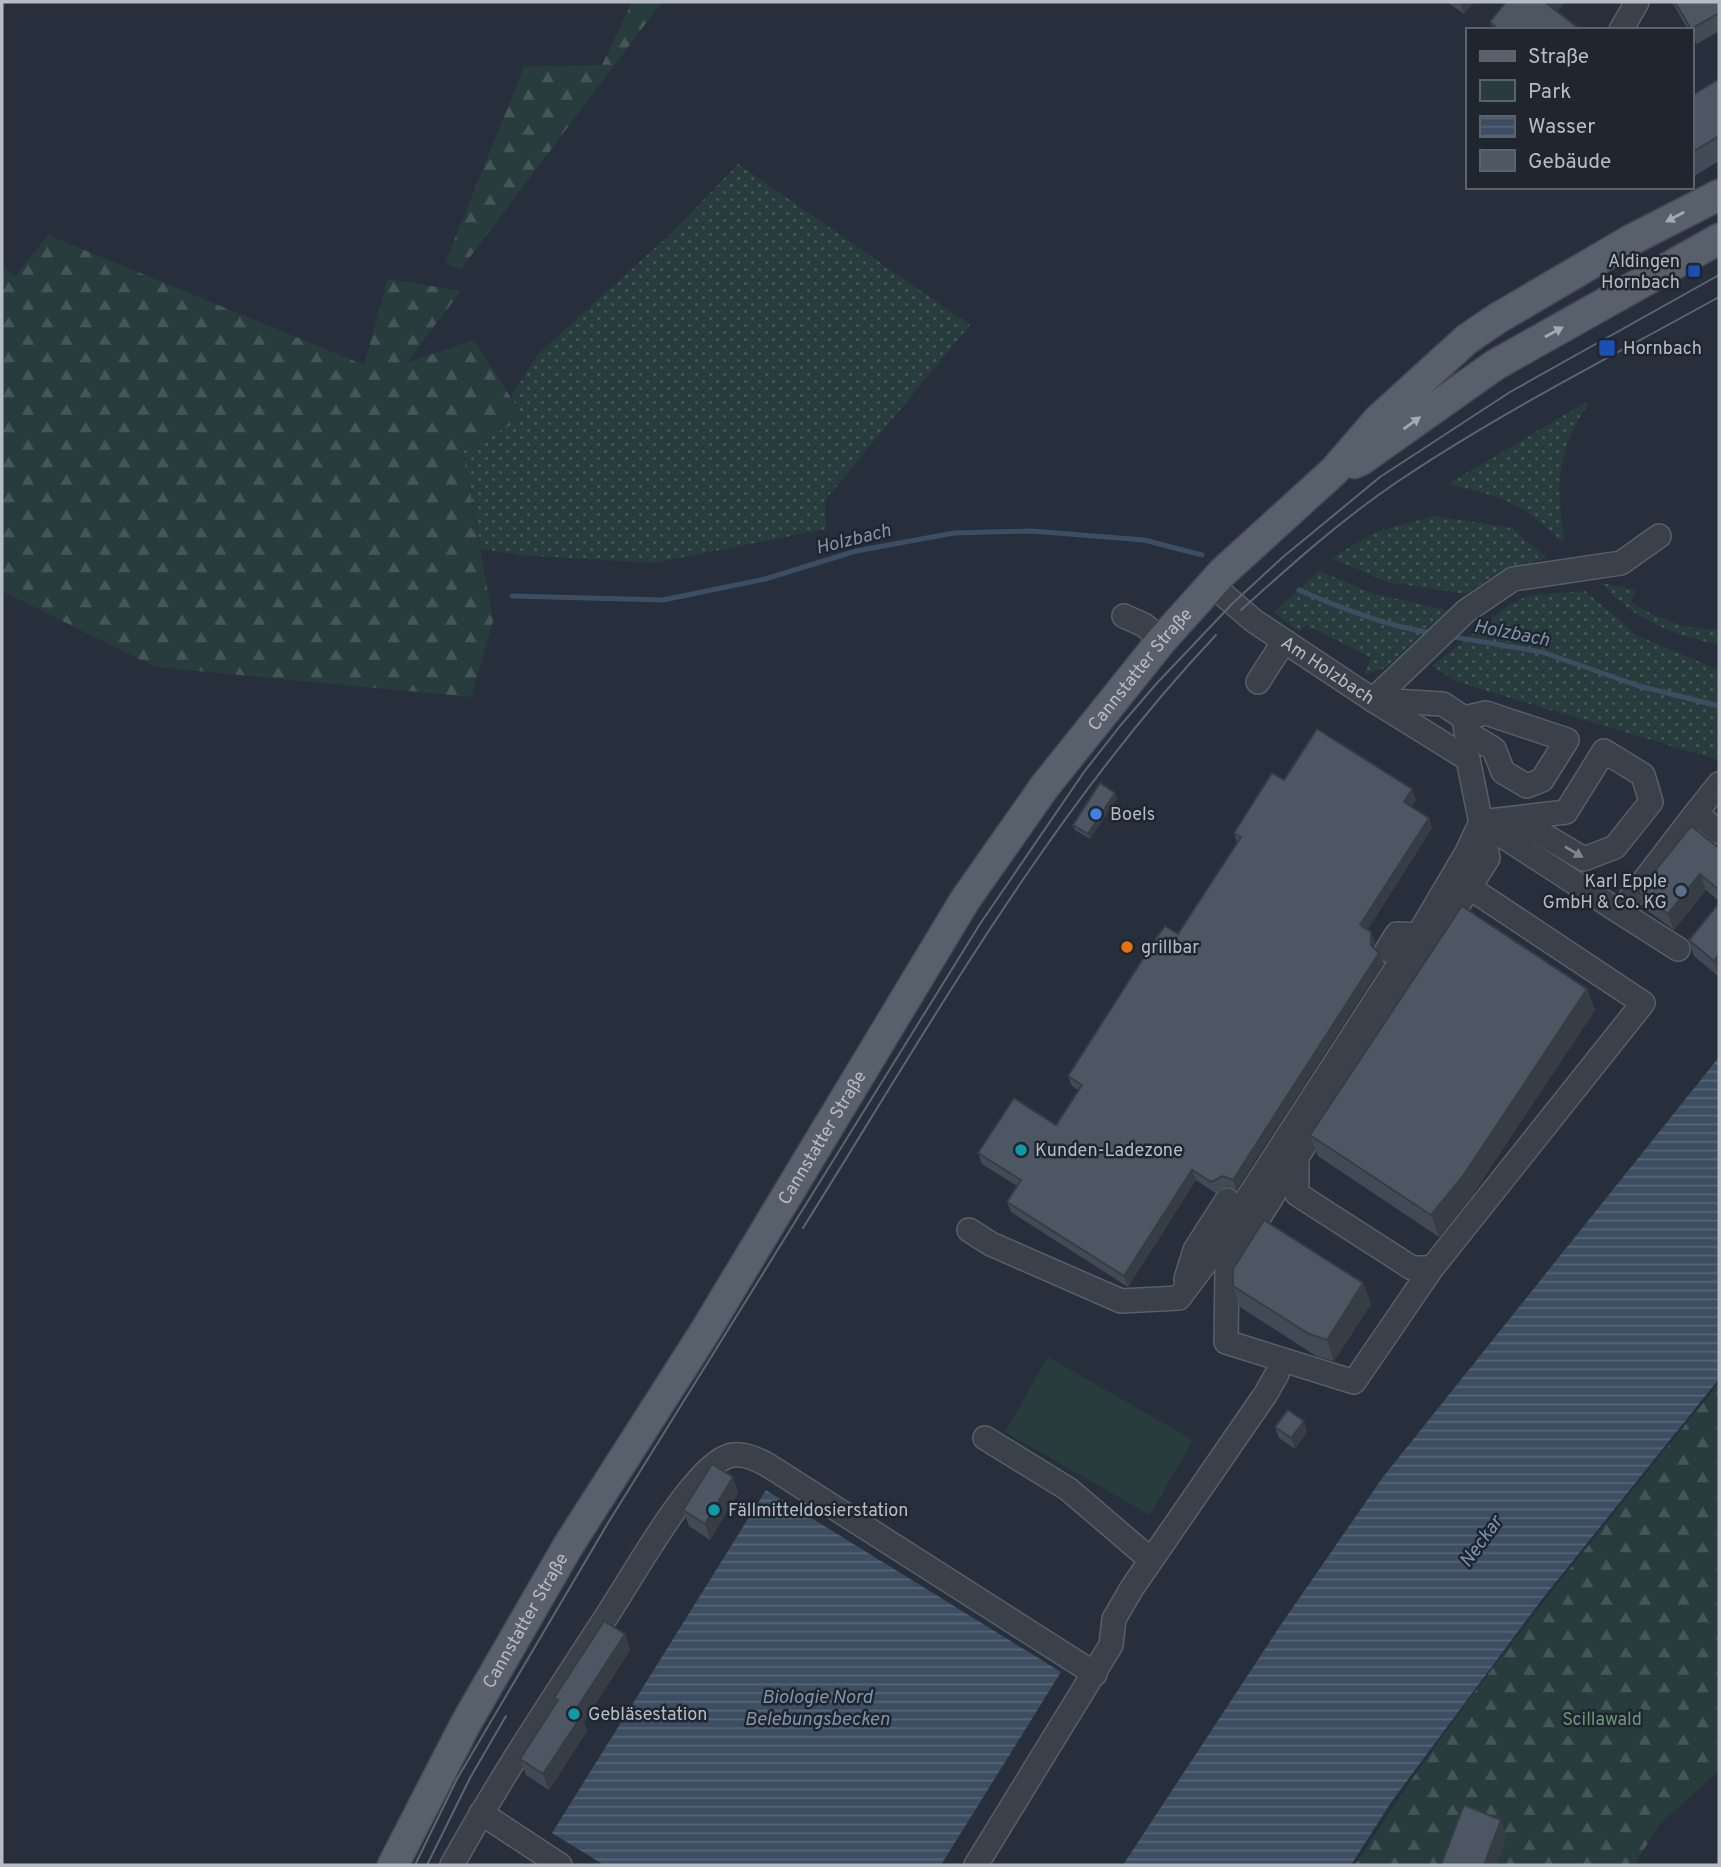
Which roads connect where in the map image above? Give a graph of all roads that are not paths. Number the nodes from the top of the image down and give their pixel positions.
1 (1637, 2) edge
2 (1622, 28) edge
3 (1719, 195) edge
4 (1719, 239) edge
5 (1498, 318) junction
6 (1495, 365) junction
7 (1334, 471) junction
8 (1659, 536) dead end
9 (1212, 585) junction
10 (1124, 615) dead end
11 (1162, 639) junction
12 (1284, 641) junction
13 (1258, 682) dead end
14 (1373, 700) junction
15 (1464, 718) junction
16 (1567, 740) junction
17 (1604, 751) junction
18 (1719, 784) edge
19 (1696, 813) junction
20 (1515, 818) junction
21 (1481, 822) junction
22 (1719, 832) edge
23 (1470, 888) junction
24 (1620, 912) junction
25 (1418, 935) junction
26 (1678, 949) dead end
27 (1387, 950) dead end
28 (1297, 1157) junction
29 (1227, 1200) dead end
30 (969, 1230) dead end
31 (1432, 1268) junction
32 (1179, 1298) junction
33 (1277, 1374) dead end
34 (985, 1438) dead end
35 (1151, 1560) junction
36 (1095, 1674) junction
37 (481, 1813) junction
38 (393, 1865) edge
39 (452, 1865) edge
40 (560, 1865) edge
41 (976, 1865) edge

1 - 2 street
3 -> 5 main road, Cannstatter Straße
6 -> 4 main road, Cannstatter Straße
5 - 6 street
5 - 7 main road, Cannstatter Straße
7 -> 6 main road, Cannstatter Straße
7 - 9 main road, Cannstatter Straße
8 - 14 street, Am Holzbach
9 - 11 main road, Cannstatter Straße
9 - 12 street, Am Holzbach
10 - 11 street
11 - 38 main road, Cannstatter Straße
12 - 13 street
12 - 14 street, Am Holzbach
14 - 15 street
14 - 21 street
15 - 16 street
15 - 16 street
16 - 17 street
17 - 20 street
20 -> 17 street
18 - 19 street
19 - 22 street
19 - 24 street
20 - 21 street
21 - 23 street
21 - 24 street
21 - 25 street
23 - 28 street
23 - 31 street
24 - 26 street
25 - 27 street
25 - 32 street
28 - 31 street
28 - 31 street
29 - 32 street
30 - 32 street
33 - 35 street
34 - 35 street
35 - 36 street
36 - 37 street
36 - 41 street
37 - 39 street
37 - 40 street

